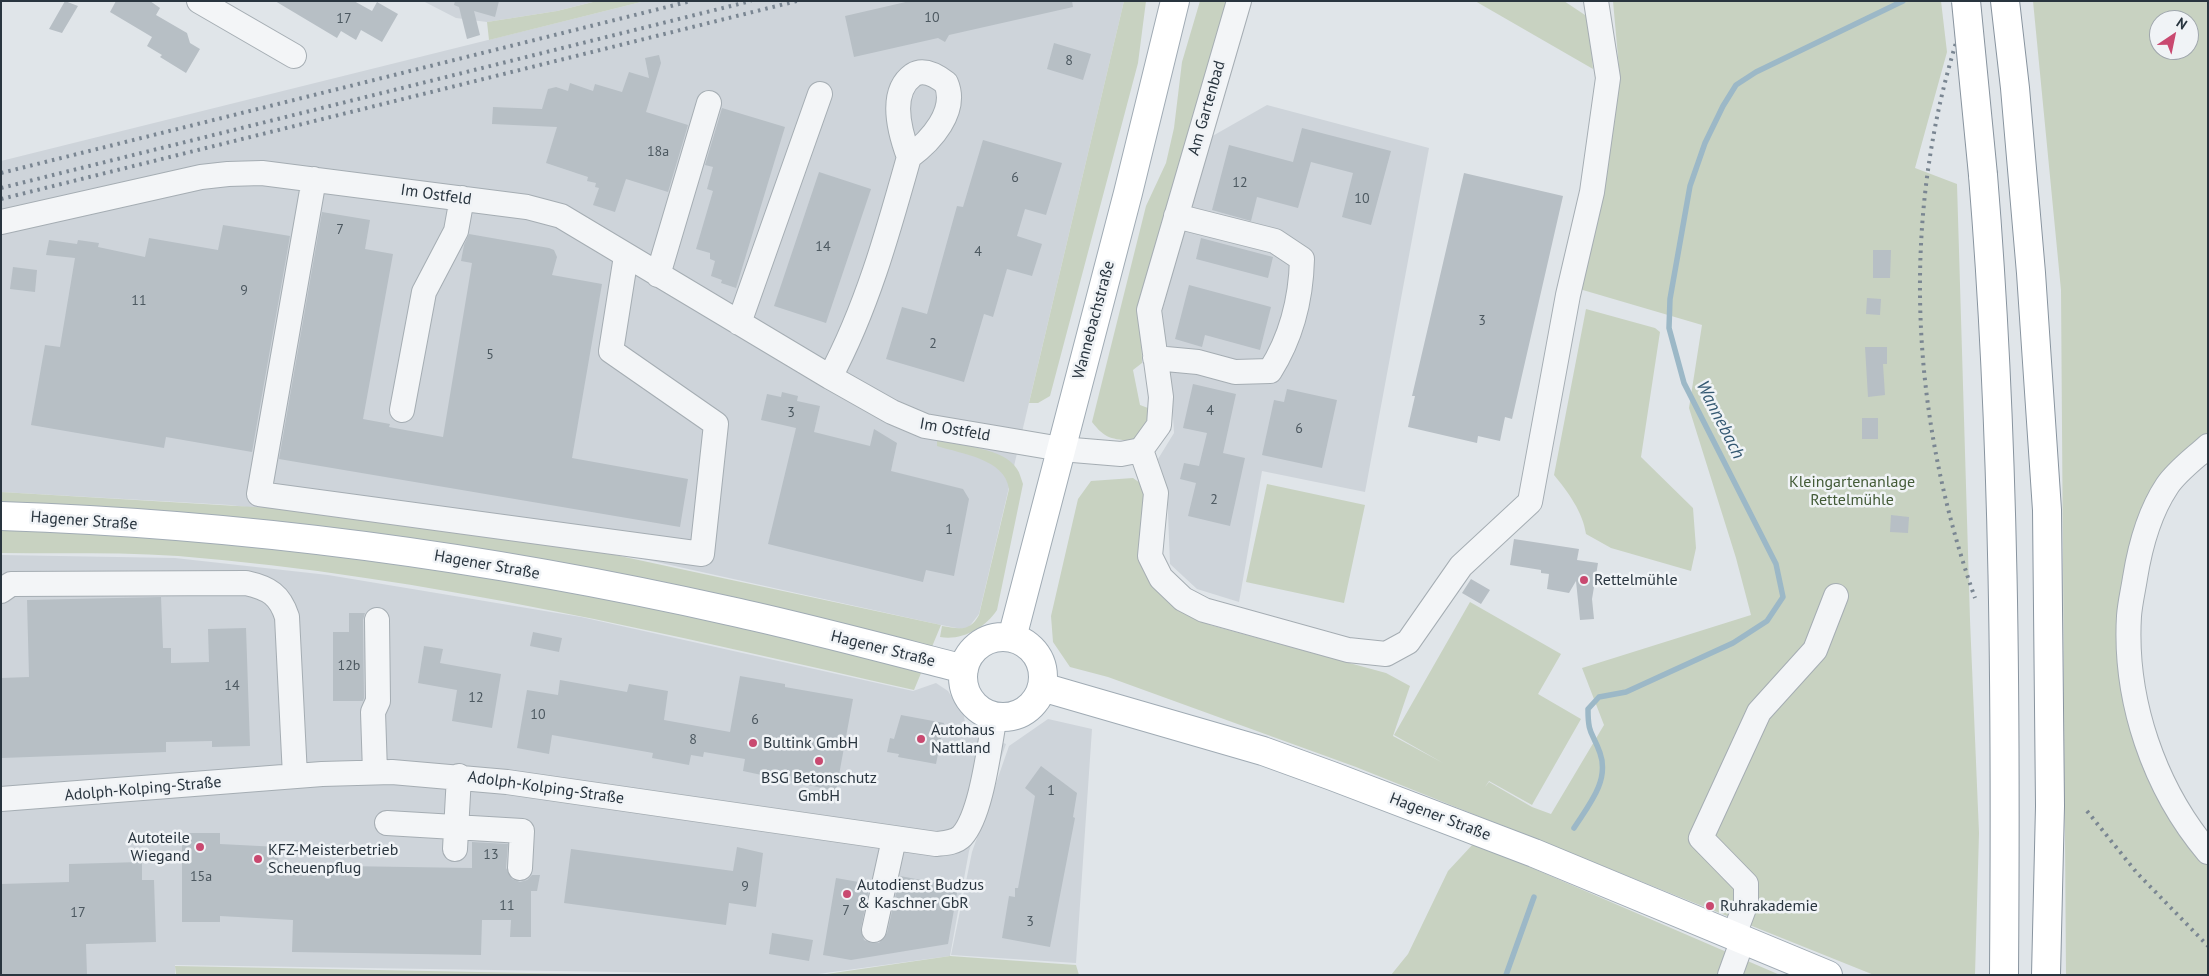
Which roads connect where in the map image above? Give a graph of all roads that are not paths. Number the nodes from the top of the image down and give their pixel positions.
1 (199, 1) edge
2 (1175, 1) edge
3 (1239, 1) edge
4 (1596, 1) edge
5 (1966, 1) edge
6 (2005, 1) edge
7 (294, 56) dead end
8 (820, 94) dead end
9 (709, 102) dead end
10 (909, 157) dead end
11 (314, 179) junction
12 (462, 198) junction
13 (1176, 216) junction
14 (1, 222) edge
15 (626, 256) junction
16 (658, 275) junction
17 (740, 323) junction
18 (1154, 358) junction
19 (830, 377) junction
20 (402, 410) dead end
21 (2208, 446) edge
22 (1061, 449) junction
23 (1141, 450) junction
24 (1, 516) edge
25 (1, 591) edge
26 (1836, 596) dead end
27 (377, 620) dead end
28 (1012, 638) junction
29 (964, 669) junction
30 (1042, 687) junction
31 (995, 716) junction
32 (375, 772) junction
33 (295, 776) junction
34 (459, 776) junction
35 (1, 799) edge
36 (387, 823) dead end
37 (456, 838) junction
38 (894, 839) junction
39 (2208, 852) edge
40 (520, 868) dead end
41 (874, 930) dead end
42 (1739, 937) junction
43 (1730, 975) edge
44 (1828, 975) edge
45 (2004, 975) edge
46 (2046, 975) edge

1 - 7 street
2 - 22 main road, Wannebachstraße
3 - 13 street, Am Gartenbad
4 - 23 street
5 - 45 main road, bridge
6 - 46 main road
8 - 17 street
9 - 16 street
10 - 19 street
11 - 12 street, Im Ostfeld
11 - 14 street, Im Ostfeld
11 - 15 street
12 - 15 street, Im Ostfeld
12 - 20 street
13 - 18 street, Am Gartenbad
13 - 18 street
15 - 16 street, Im Ostfeld
16 - 17 street, Im Ostfeld
17 - 19 street, Im Ostfeld
18 - 23 street, Am Gartenbad
19 - 22 street, Im Ostfeld
21 - 39 street
22 - 23 street
22 - 28 main road, Wannebachstraße
24 - 29 main road, Hagener Straße
25 - 33 street
26 - 42 street
27 - 32 street
28 - 29 main road
28 - 30 main road
29 - 31 main road
30 - 31 main road
30 - 42 main road, Hagener Straße
31 - 38 street, Adolph-Kolping-Straße
32 - 33 street, Adolph-Kolping-Straße
32 - 34 street, Adolph-Kolping-Straße
33 - 35 street, Adolph-Kolping-Straße
34 - 37 street
34 - 38 street, Adolph-Kolping-Straße
36 - 37 street
37 - 40 street
38 - 41 street
42 - 43 street
42 - 44 main road, Hagener Straße

